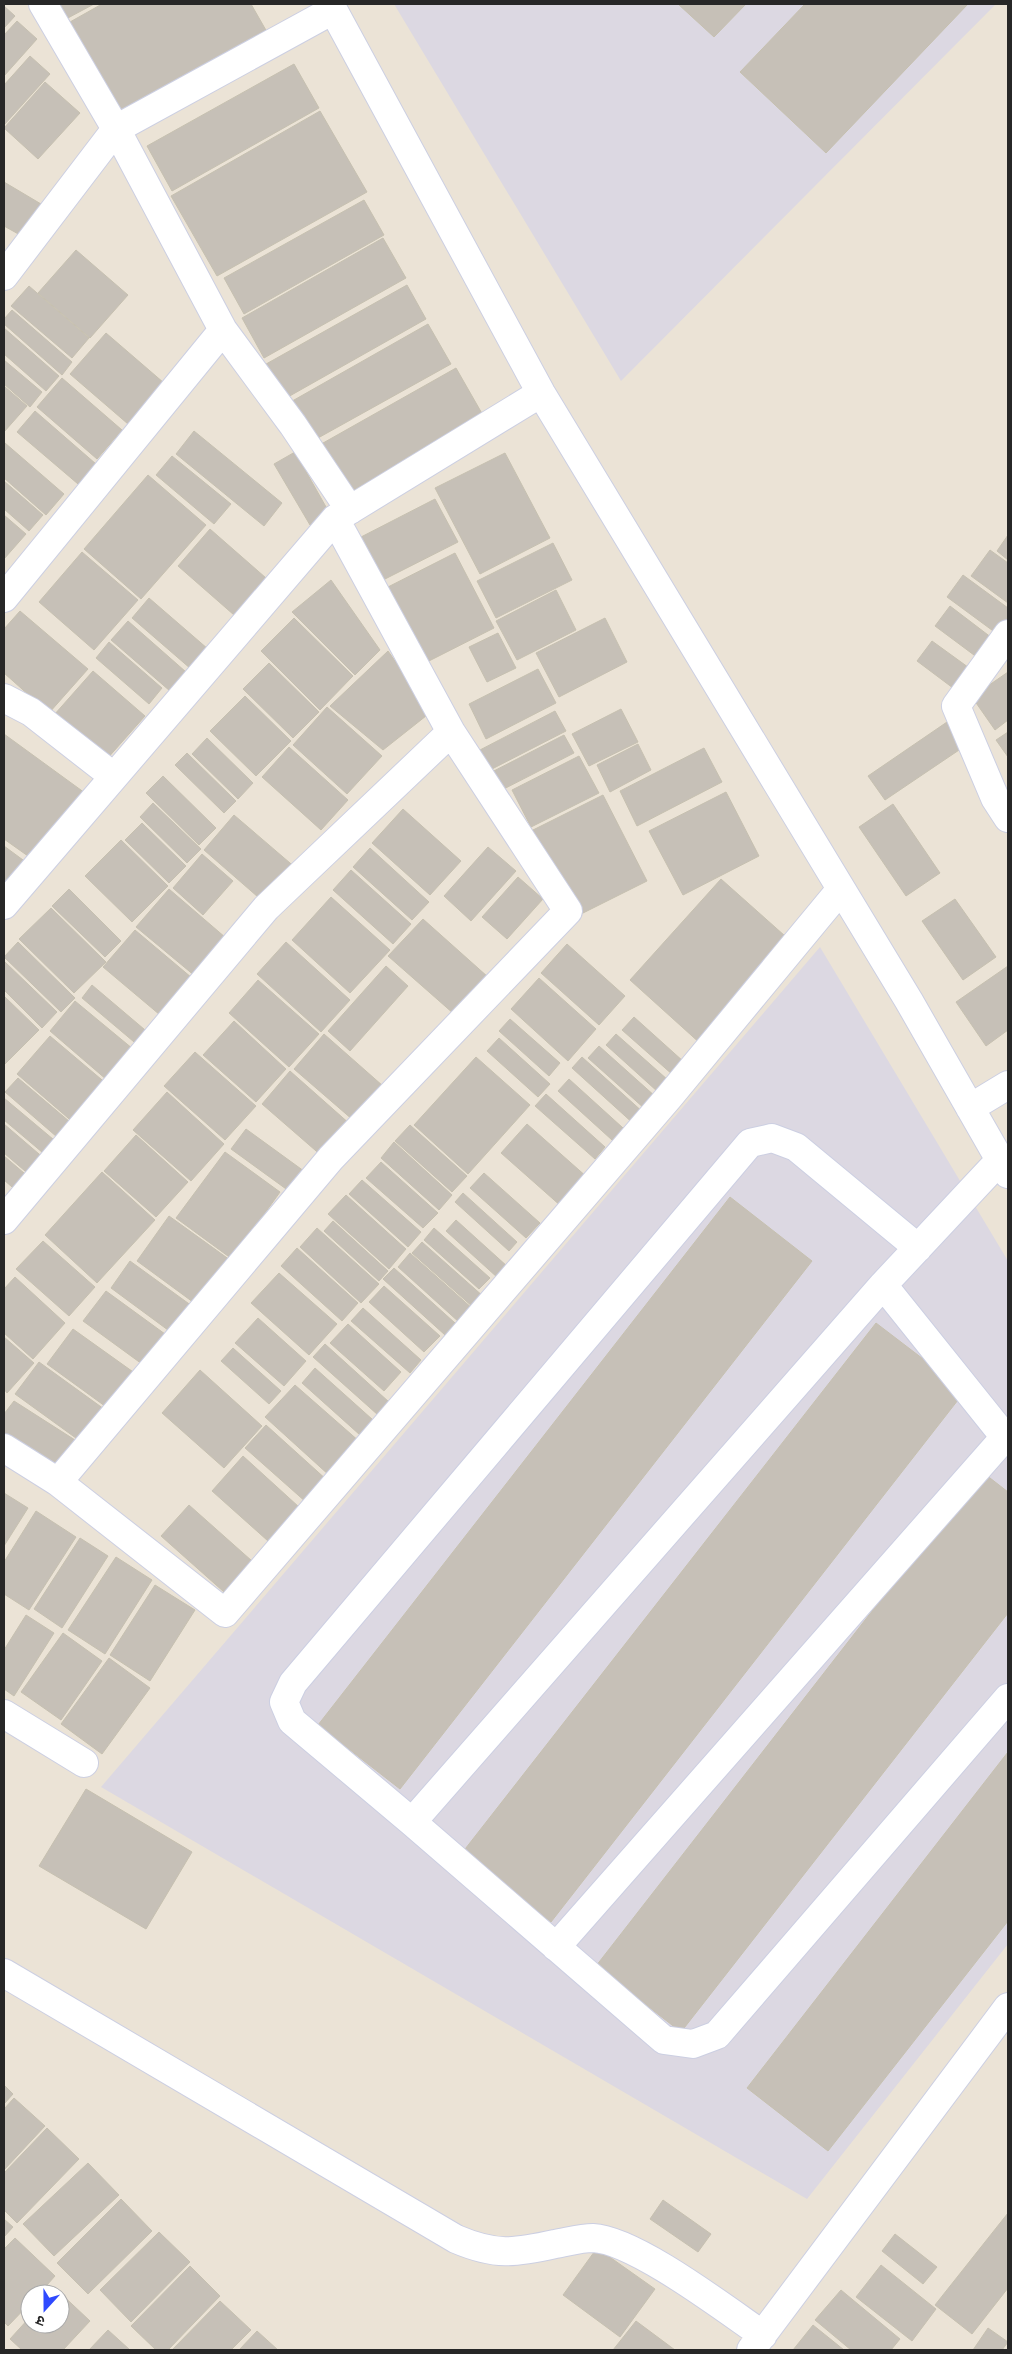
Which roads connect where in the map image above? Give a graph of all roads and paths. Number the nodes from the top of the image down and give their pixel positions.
1 (43, 4) edge
2 (332, 7) edge
3 (116, 129) junction
4 (12, 250) edge
5 (4, 276) edge
6 (223, 330) junction
7 (541, 393) junction
8 (343, 515) junction
9 (4, 598) edge
10 (1008, 634) edge
11 (4, 698) edge
12 (451, 732) junction
13 (113, 776) junction
14 (1008, 818) edge
15 (841, 890) junction
16 (4, 905) edge
17 (1008, 1085) edge
18 (970, 1108) junction
19 (1004, 1167) edge
20 (4, 1220) edge
21 (918, 1248) junction
22 (883, 1285) junction
23 (1006, 1439) edge
24 (4, 1448) edge
25 (58, 1482) junction
26 (1008, 1698) edge
27 (4, 1714) edge
28 (84, 1764) dead end
29 (412, 1822) junction
30 (556, 1947) junction
31 (4, 1973) edge
32 (1008, 2007) edge
33 (757, 2343) edge

1 - 3 street
2 - 3 street
2 - 7 street
3 - 4 street
3 - 6 street
4 - 5 street
6 - 8 street
6 - 9 street
7 - 8 street
7 - 15 street
8 - 12 street
8 - 13 street
10 - 14 street
11 - 13 street
12 - 20 street
12 - 25 street
13 - 16 street
15 - 18 street
15 - 25 street
17 - 18 street
18 - 19 street
19 - 21 street
21 - 22 street
21 - 29 street
22 - 23 street
22 - 29 street
23 - 30 street
24 - 25 street
26 - 30 street
27 - 28 street
29 - 30 street
31 - 33 street
32 - 33 street

